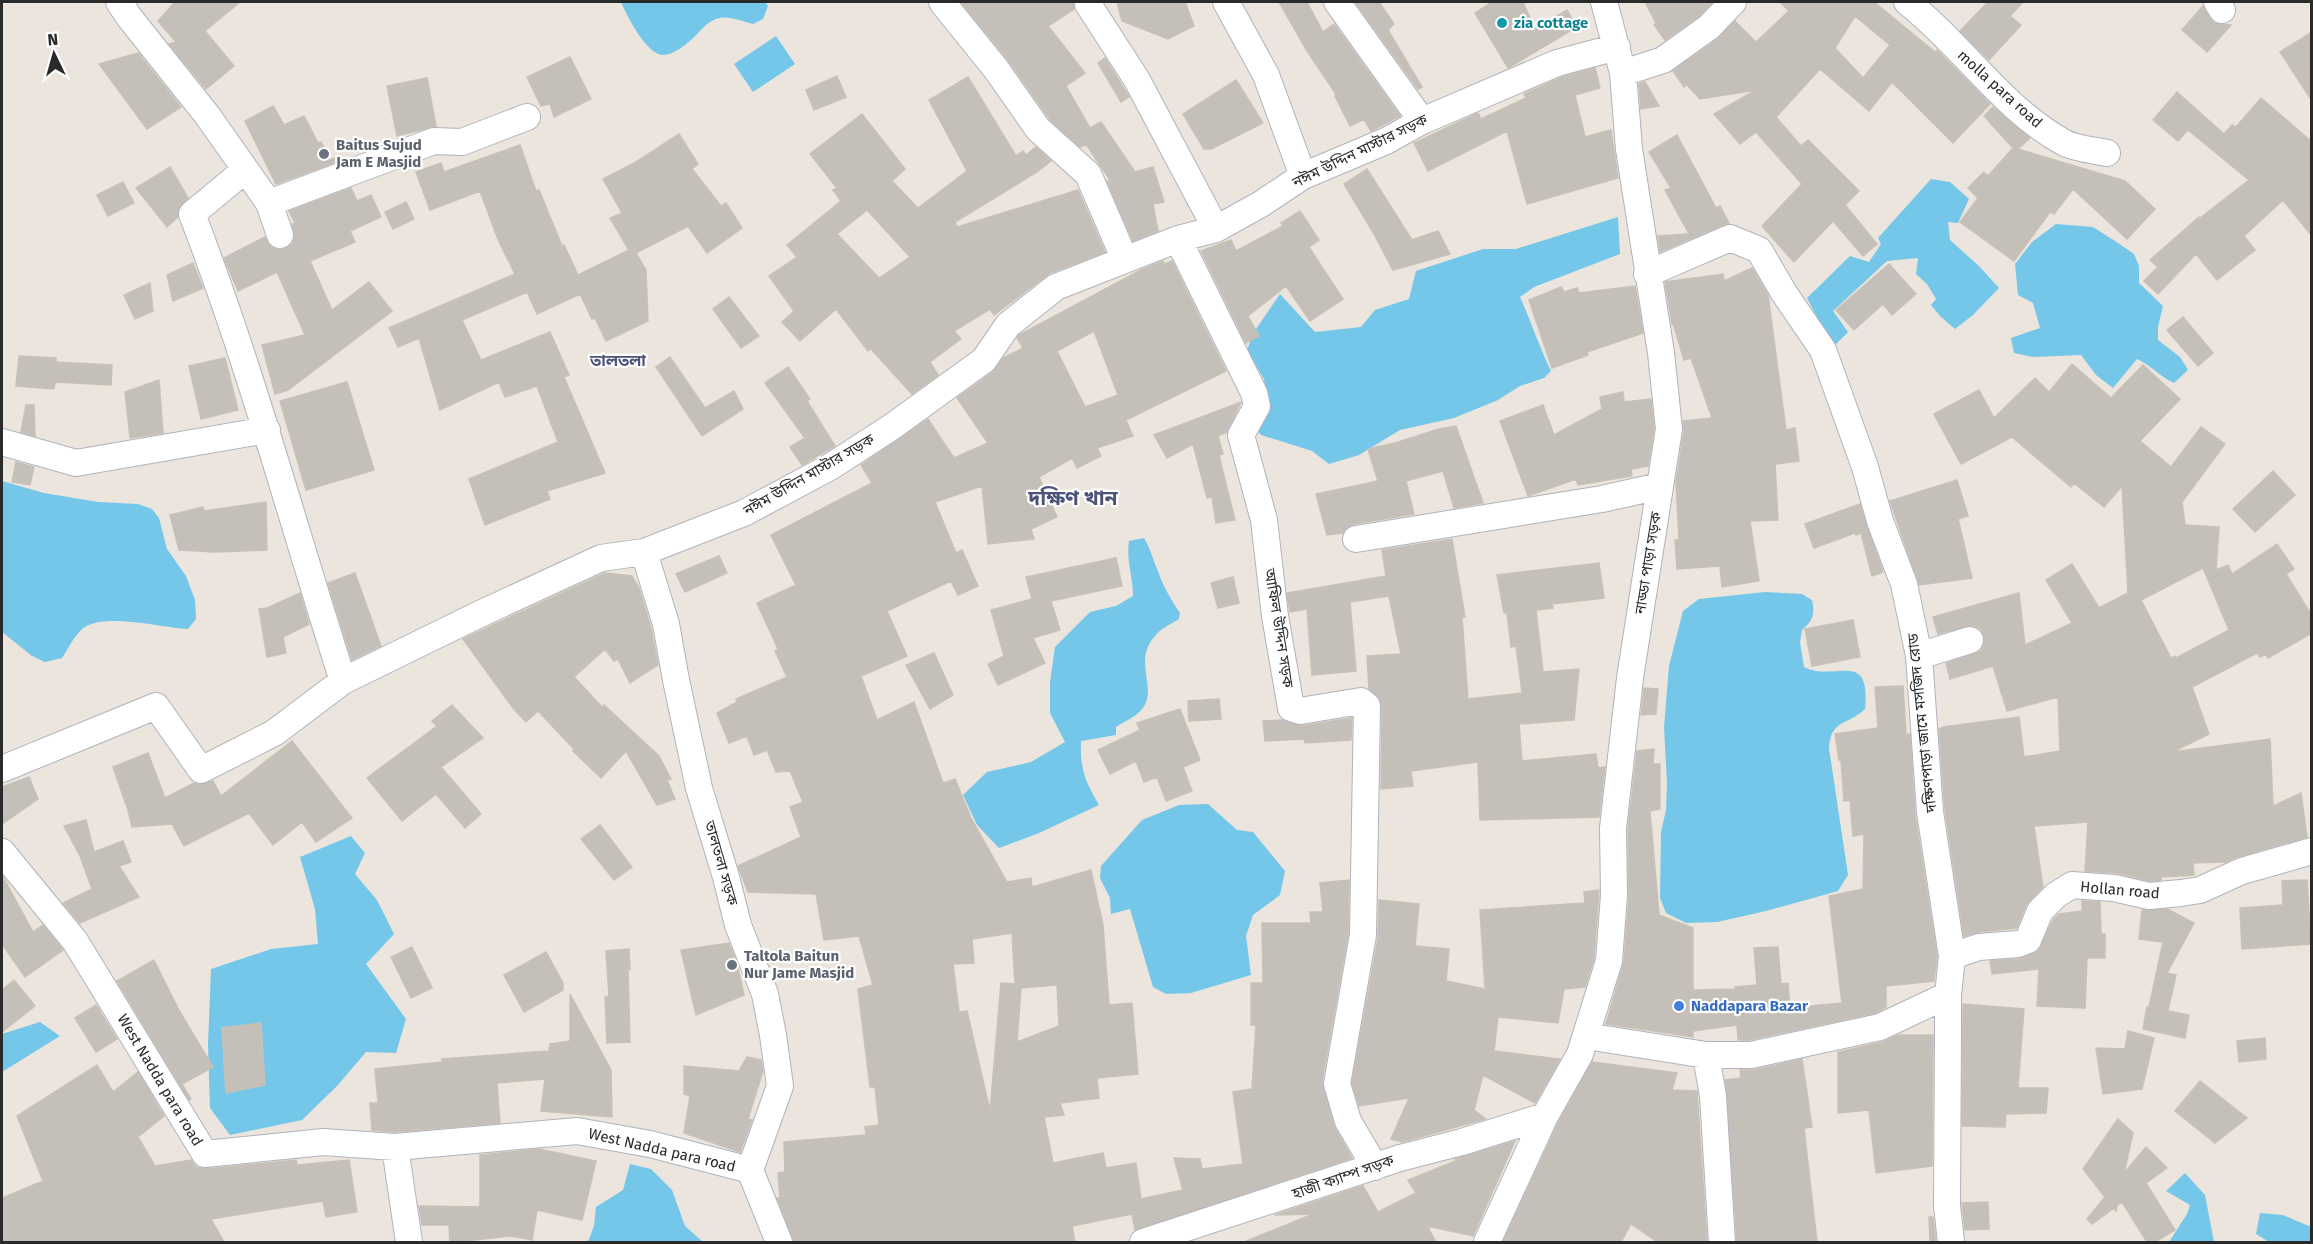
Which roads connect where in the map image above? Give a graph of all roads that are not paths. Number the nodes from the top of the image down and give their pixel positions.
1 (119, 2) edge
2 (942, 2) edge
3 (1226, 2) edge
4 (1337, 2) edge
5 (1604, 2) edge
6 (1733, 2) edge
7 (1907, 2) edge
8 (1088, 4) dead end
9 (1617, 48) junction
10 (1623, 73) junction
11 (527, 117) dead end
12 (1422, 121) junction
13 (2107, 153) dead end
14 (245, 170) junction
15 (1304, 176) junction
16 (269, 203) junction
17 (1216, 229) junction
18 (280, 235) dead end
19 (1178, 238) junction
20 (1125, 260) junction
21 (1647, 274) junction
22 (267, 430) junction
23 (2, 442) edge
24 (1660, 486) junction
25 (1356, 539) dead end
26 (644, 552) junction
27 (1970, 640) dead end
28 (1918, 656) junction
29 (343, 681) junction
30 (2, 769) edge
31 (2312, 851) edge
32 (2, 852) edge
33 (1952, 956) junction
34 (1948, 995) junction
35 (1586, 1036) junction
36 (1706, 1055) junction
37 (1545, 1116) junction
38 (395, 1147) junction
39 (1375, 1167) junction
40 (750, 1170) junction
41 (409, 1242) edge
42 (779, 1242) edge
43 (1143, 1242) edge
44 (1487, 1242) edge
45 (1722, 1242) edge
46 (1951, 1242) edge

1 - 14 street
2 - 20 street
3 - 15 street
4 - 12 street
5 - 9 street, নাড্ডা পাড়া সড়ক
6 - 10 street
7 - 13 street, molla para road
8 - 17 street
9 - 10 street, নাড্ডা পাড়া সড়ক
9 - 12 street, নঈম উদ্দিন মাস্টার সড়ক
10 - 21 street, নাড্ডা পাড়া সড়ক
11 - 16 street
12 - 15 street, নঈম উদ্দিন মাস্টার সড়ক
14 - 16 street
14 - 22 street
15 - 17 street, নঈম উদ্দিন মাস্টার সড়ক
16 - 18 street
17 - 19 street, নঈম উদ্দিন মাস্টার সড়ক
19 - 20 street, নঈম উদ্দিন মাস্টার সড়ক
19 - 39 street, আফিল উদ্দিন সড়ক
20 - 26 street, নঈম উদ্দিন মাস্টার সড়ক
21 - 24 street, নাড্ডা পাড়া সড়ক
21 - 28 street, দক্ষিণপাড়া জামে মসজিদ রোড
22 - 23 street
22 - 29 street
24 - 25 street
24 - 35 street, নাড্ডা পাড়া সড়ক
26 - 29 street, নঈম উদ্দিন মাস্টার সড়ক
26 - 40 street, তালতলা সড়ক
27 - 28 street
28 - 33 street, দক্ষিণপাড়া জামে মসজিদ রোড
29 - 30 street, নঈম উদ্দিন মাস্টার সড়ক
31 - 33 street, Hollan road
32 - 38 street, West Nadda para road
33 - 34 street, দক্ষিণপাড়া জামে মসজিদ রোড
34 - 36 street
34 - 46 street, দক্ষিণপাড়া জামে মসজিদ রোড
35 - 36 street
35 - 37 street, নাড্ডা পাড়া সড়ক
36 - 45 street
37 - 39 street, হাজী ক্যাম্প সড়ক
37 - 44 street, নাড্ডা পাড়া সড়ক
38 - 40 street, West Nadda para road
38 - 41 street
39 - 43 street, হাজী ক্যাম্প সড়ক
40 - 42 street

